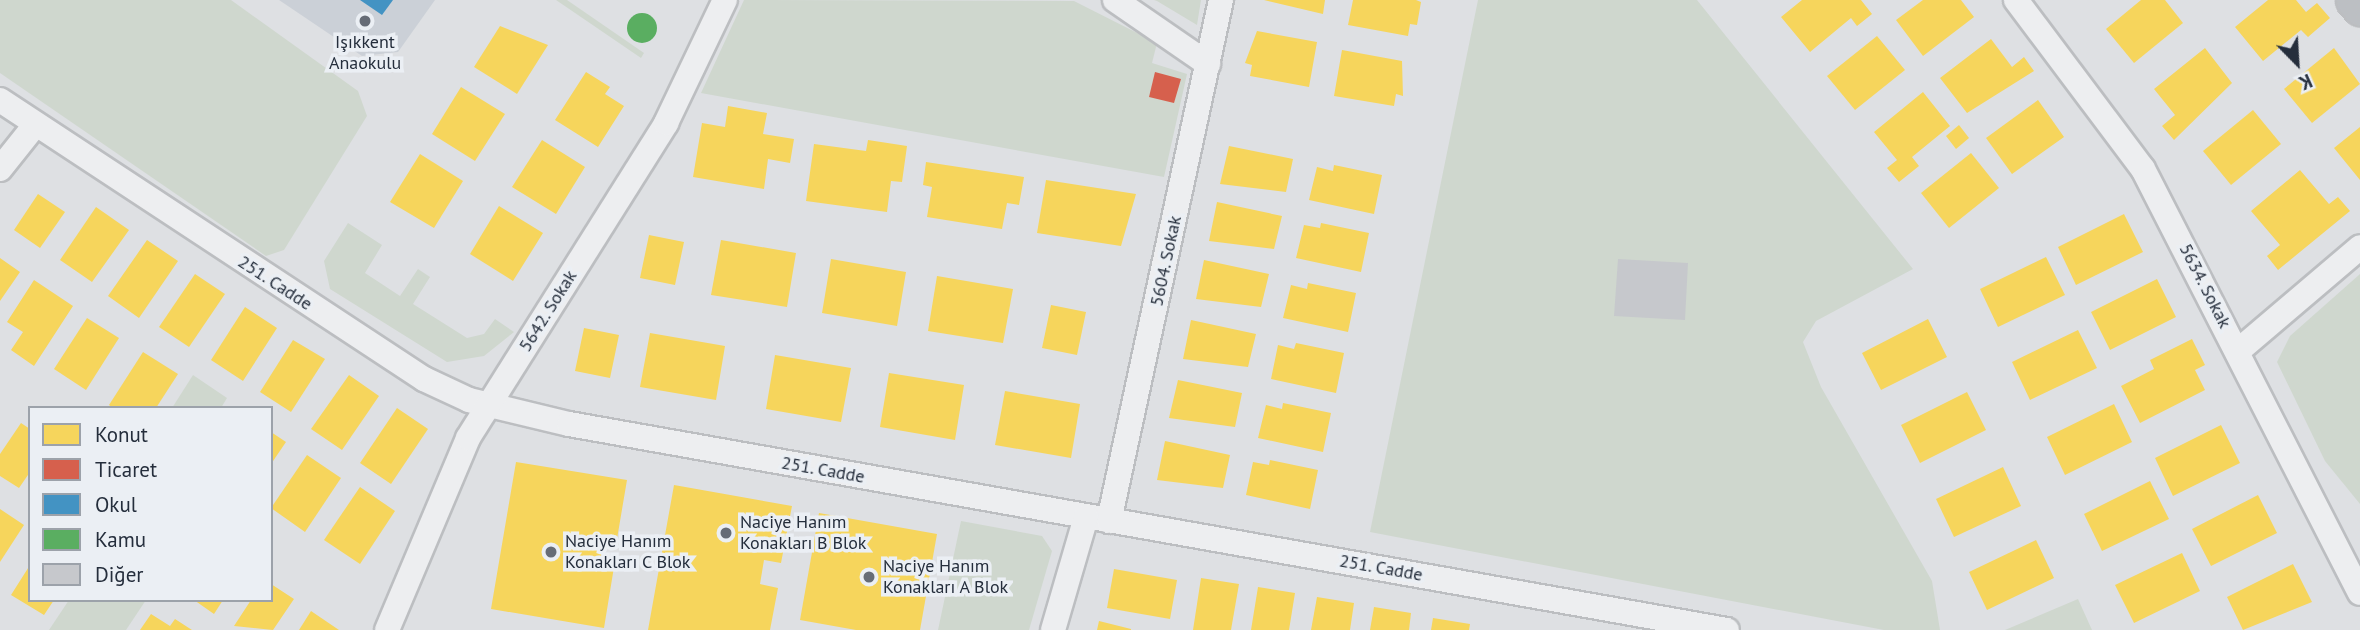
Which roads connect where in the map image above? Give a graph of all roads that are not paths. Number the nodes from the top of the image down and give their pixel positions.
1 (725, 0) edge
2 (1115, 0) edge
3 (1221, 0) edge
4 (2016, 0) edge
5 (2354, 0) edge
6 (2360, 8) edge
7 (1208, 64) junction
8 (0, 100) edge
9 (35, 125) junction
10 (0, 169) edge
11 (2360, 247) edge
12 (2238, 351) junction
13 (488, 406) junction
14 (1097, 519) junction
15 (2360, 593) edge
16 (1640, 622) edge
17 (387, 630) edge
18 (1053, 630) edge
19 (1727, 630) edge

1 - 13 street, 5642. Sokak
2 - 7 street
3 - 7 street, 5604. Sokak
4 - 12 street, 5634. Sokak
5 - 6 street
7 - 14 street, 5604. Sokak
8 - 9 street, 251. Cadde
9 - 10 street
9 - 13 street, 251. Cadde
11 - 12 street
12 - 15 street, 5634. Sokak
13 - 14 street, 251. Cadde
13 - 17 street, 5642. Sokak
14 - 16 street, 251. Cadde
14 - 18 street, 5604. Sokak
16 - 19 street, 251. Cadde

